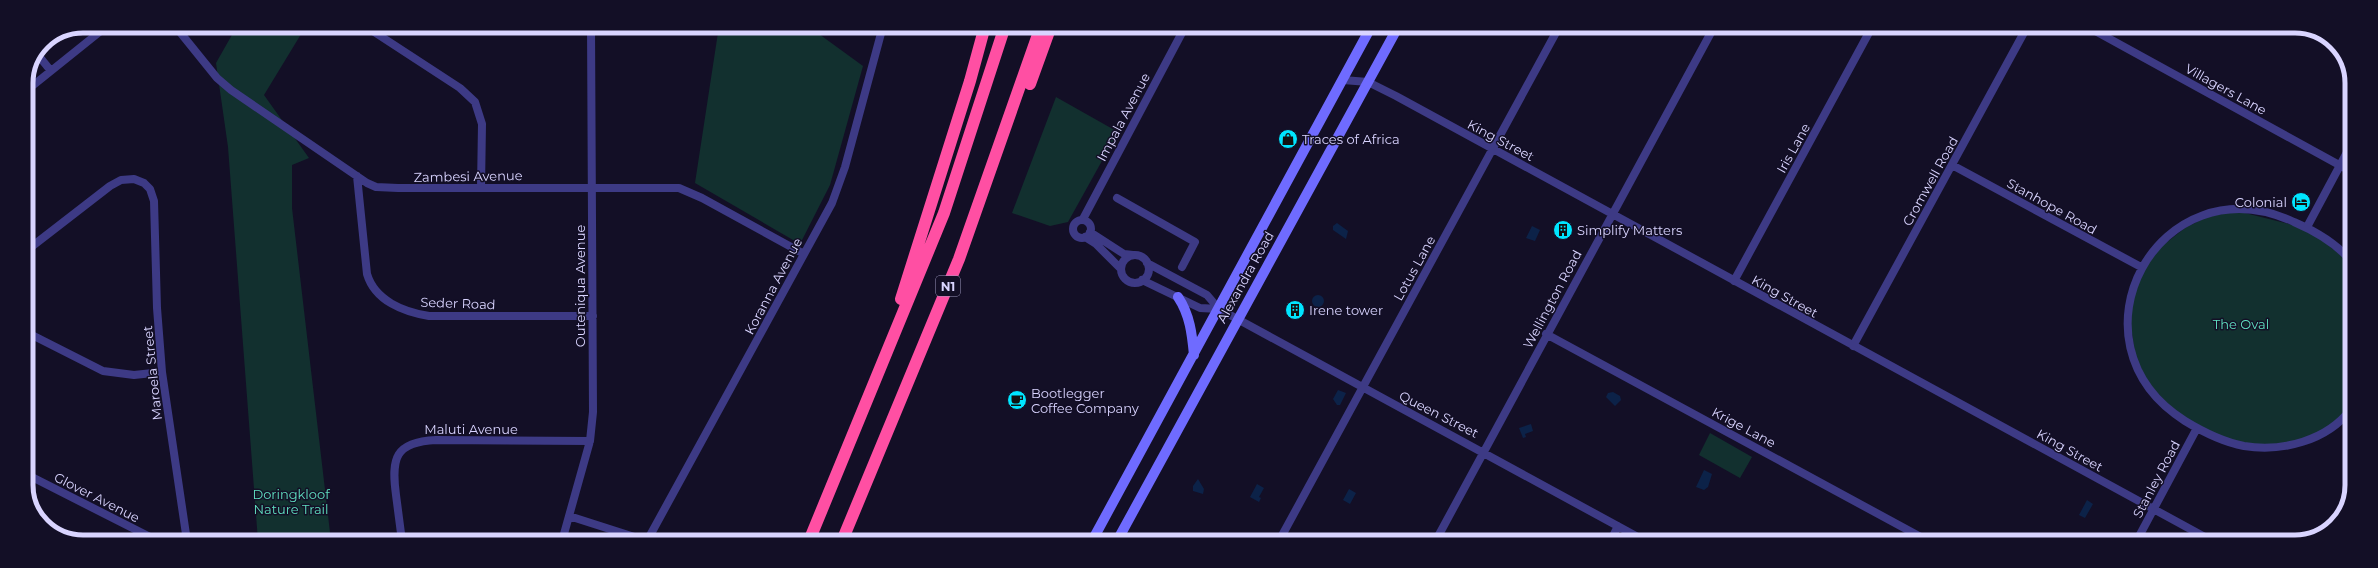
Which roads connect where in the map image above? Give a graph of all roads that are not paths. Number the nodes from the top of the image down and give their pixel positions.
1 (98, 33) edge
2 (181, 33) edge
3 (376, 33) edge
4 (591, 33) edge
5 (881, 33) edge
6 (983, 33) edge
7 (1003, 33) edge
8 (1039, 33) edge
9 (1048, 33) edge
10 (1182, 33) edge
11 (1368, 33) edge
12 (1395, 33) edge
13 (1556, 33) edge
14 (1711, 33) edge
15 (1869, 33) edge
16 (2025, 33) edge
17 (2099, 33) edge
18 (40, 57) edge
19 (51, 71) junction
20 (1343, 80) junction
21 (1368, 82) junction
22 (33, 85) edge
23 (1492, 148) junction
24 (2345, 156) edge
25 (1952, 165) junction
26 (2340, 166) junction
27 (2345, 168) edge
28 (356, 176) junction
29 (990, 176) junction
30 (481, 187) junction
31 (592, 188) junction
32 (1117, 198) dead end
33 (1612, 213) junction
34 (1084, 219) junction
35 (2307, 227) junction
36 (1088, 235) junction
37 (33, 246) edge
38 (804, 254) junction
39 (1133, 255) junction
40 (2345, 255) edge
41 (1147, 263) junction
42 (1182, 267) dead end
43 (2141, 267) junction
44 (1121, 269) junction
45 (1142, 280) junction
46 (1734, 281) junction
47 (1178, 297) junction
48 (1219, 309) junction
49 (593, 316) junction
50 (1237, 318) junction
51 (1546, 334) junction
52 (33, 336) edge
53 (1853, 346) junction
54 (1194, 355) junction
55 (162, 372) junction
56 (876, 378) junction
57 (1362, 388) junction
58 (2345, 415) edge
59 (2197, 428) junction
60 (590, 441) junction
61 (1484, 451) junction
62 (33, 478) edge
63 (2154, 509) junction
64 (569, 516) junction
65 (1618, 526) junction
66 (146, 535) edge
67 (186, 535) edge
68 (401, 535) edge
69 (564, 535) edge
70 (628, 535) edge
71 (650, 535) edge
72 (811, 535) edge
73 (844, 535) edge
74 (1095, 535) edge
75 (1119, 535) edge
76 (1283, 535) edge
77 (1439, 535) edge
78 (1614, 535) edge
79 (1634, 535) edge
80 (1917, 535) edge
81 (2140, 535) edge
82 (2201, 535) edge

1 - 19 street
2 - 28 street, Zambesi Avenue
3 - 30 street
4 - 31 street, Outeniqua Avenue
5 - 38 street, Koranna Avenue
6 - 56 highway
7 - 56 highway, N1
8 - 29 highway, N1
9 - 29 highway
10 - 34 street, Impala Avenue
11 - 20 main road, Alexandra Road
12 - 21 main road, Alexandra Road
13 - 23 street, Lotus Lane
14 - 33 street, Wellington Road
15 - 46 street, Iris Lane
16 - 25 street, Cromwell Road
17 - 26 street, Villagers Lane
18 - 19 street
19 - 22 street
20 - 21 street, King Street
20 - 48 main road, Alexandra Road
21 - 23 street, King Street
21 - 50 main road, Alexandra Road
23 - 33 street, King Street
23 - 57 street, Lotus Lane
24 - 26 street
25 - 43 street, Stanhope Road
25 - 53 street, Cromwell Road
26 - 27 street, Villagers Lane
26 - 35 street
28 - 30 street, Zambesi Avenue
28 - 49 street, Seder Road
29 - 73 highway, N1
30 - 31 street, Zambesi Avenue
31 - 38 street, Zambesi Avenue
31 - 49 street, Outeniqua Avenue
32 - 42 street
33 - 46 street, King Street
33 - 51 street, Wellington Road
34 - 36 street
34 - 36 street
35 - 40 street
35 - 43 street
36 - 39 street
36 - 44 street
37 - 55 street, Maroela Street
38 - 71 street, Koranna Avenue
39 - 41 street
39 - 44 street
41 - 45 street
41 - 48 street
43 - 59 street
44 - 45 street
45 - 47 street
46 - 53 street, King Street
47 - 48 street
47 - 54 main road
48 - 50 street, Queen Street
48 - 54 main road, Alexandra Road
49 - 60 street, Outeniqua Avenue
50 - 57 street, Queen Street
50 - 75 main road, Alexandra Road
51 - 61 street, Wellington Road
51 - 80 street, Krige Lane
52 - 55 street
53 - 63 street, King Street
54 - 74 main road, Alexandra Road
55 - 67 street, Maroela Street
56 - 72 highway, N1
57 - 61 street, Queen Street
57 - 76 street, Lotus Lane
58 - 59 street
59 - 63 street, Stanley Road
60 - 64 street, Outeniqua Avenue
60 - 68 street, Maluti Avenue
61 - 65 street, Queen Street
61 - 77 street, Wellington Road
62 - 66 street, Glover Avenue
63 - 81 street, Stanley Road
63 - 82 street, King Street
64 - 69 street, Outeniqua Avenue
64 - 70 street
65 - 78 street
65 - 79 street, Queen Street

